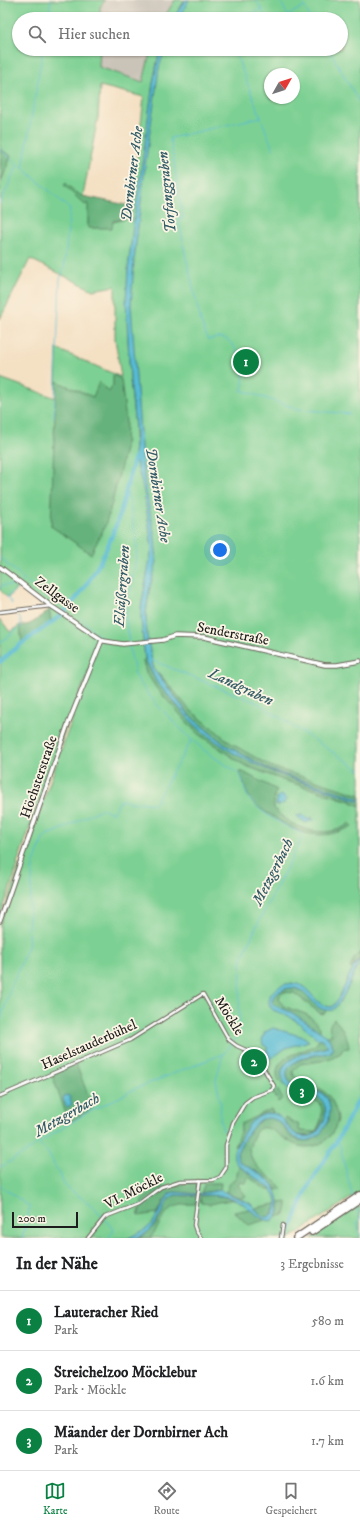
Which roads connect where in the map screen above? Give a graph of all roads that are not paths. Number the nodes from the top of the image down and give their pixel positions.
1 (0, 567) edge
2 (51, 606) junction
3 (0, 612) edge
4 (102, 640) junction
5 (360, 661) edge
6 (0, 921) edge
7 (204, 994) joint
8 (0, 1096) edge
9 (200, 1180) junction
10 (359, 1199) edge
11 (332, 1217) junction
12 (284, 1225) dead end
13 (88, 1238) edge
14 (201, 1238) edge
15 (281, 1238) edge
16 (296, 1238) edge
17 (303, 1238) edge

1 - 2 main road, Zellgasse
2 - 3 street
2 - 4 main road, Zellgasse
4 - 5 main road, Senderstraße
4 - 6 main road, Höchsterstraße
7 - 8 street, Haselstauderbühel
7 - 9 street, Möckle
9 - 13 street, VI. Möckle
9 - 14 street
10 - 11 highway
11 - 16 highway
11 - 17 highway
12 - 15 street

